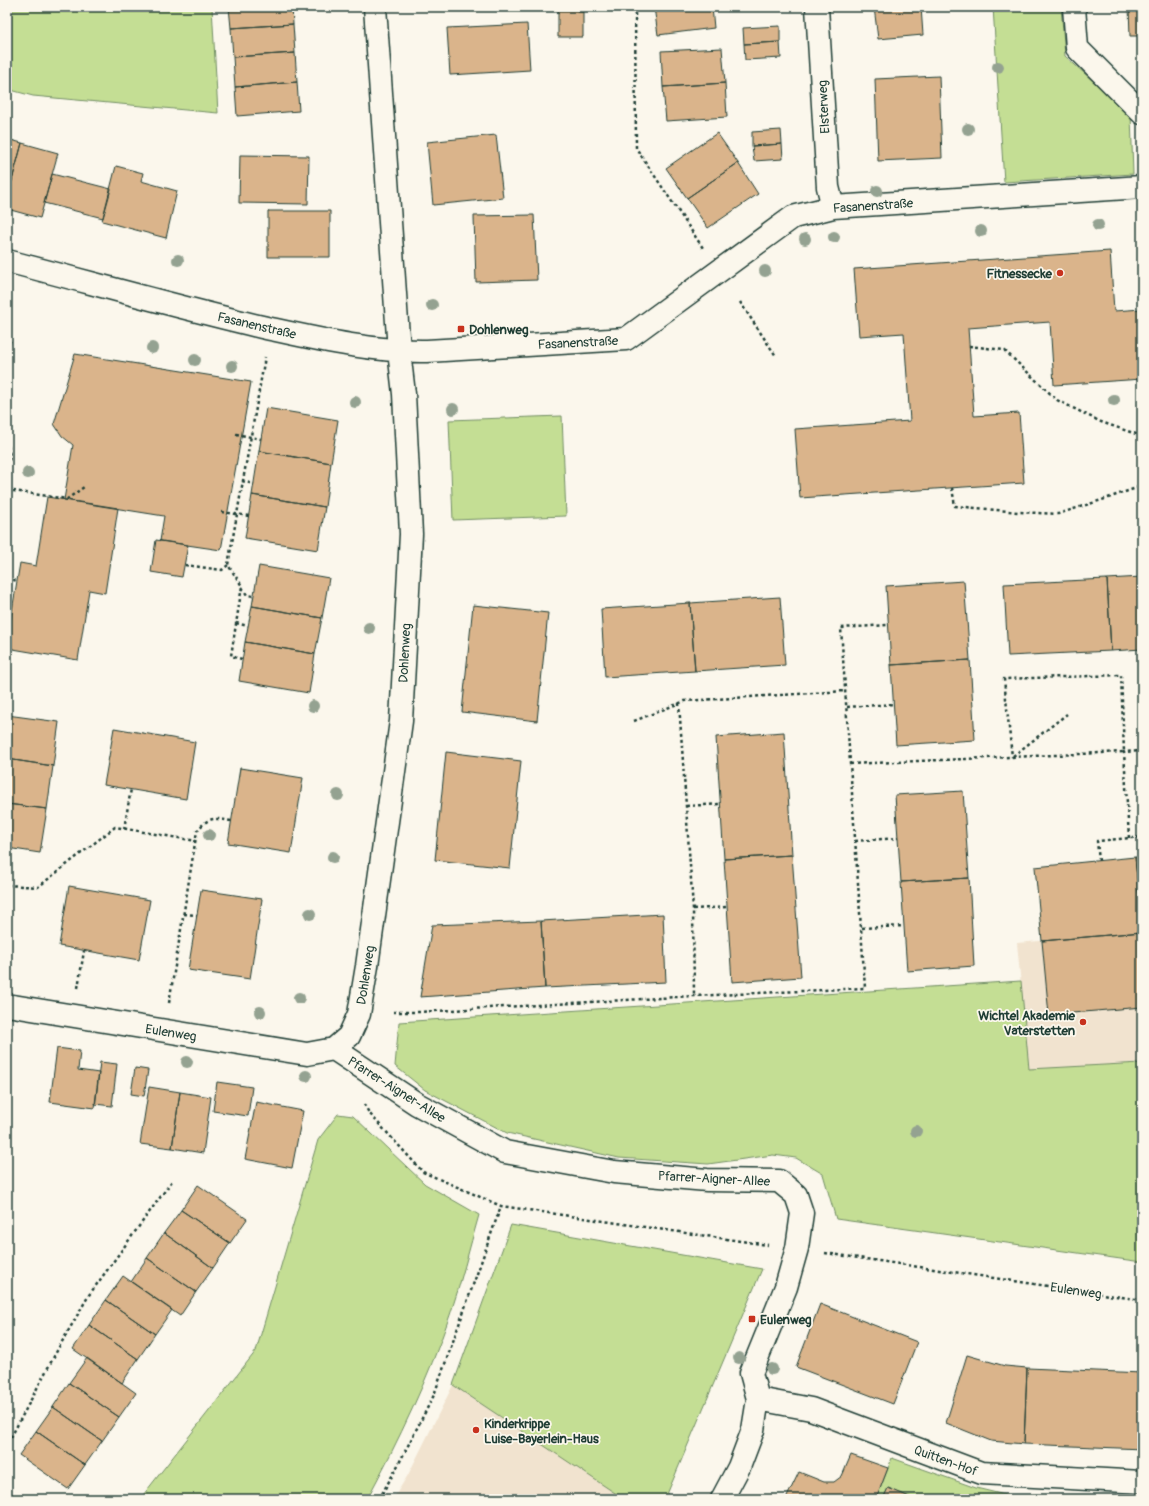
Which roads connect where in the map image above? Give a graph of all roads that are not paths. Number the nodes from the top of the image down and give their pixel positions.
1 (375, 7) edge
2 (817, 7) edge
3 (1074, 7) edge
4 (1142, 112) edge
5 (1142, 187) edge
6 (833, 207) junction
7 (7, 261) edge
8 (399, 351) junction
9 (7, 1005) edge
10 (334, 1050) junction
11 (758, 1398) junction
12 (1142, 1482) edge
13 (722, 1499) edge

1 - 8 street, Dohlenweg
2 - 6 street, Elsterweg
3 - 4 street
5 - 6 street, Fasanenstraße
6 - 8 street, Fasanenstraße
7 - 8 street, Fasanenstraße
8 - 10 street, Dohlenweg
9 - 10 street, Eulenweg
10 - 11 street, Pfarrer-Aigner-Allee
11 - 12 street, Quitten-Hof
11 - 13 street, Pfarrer-Aigner-Allee

